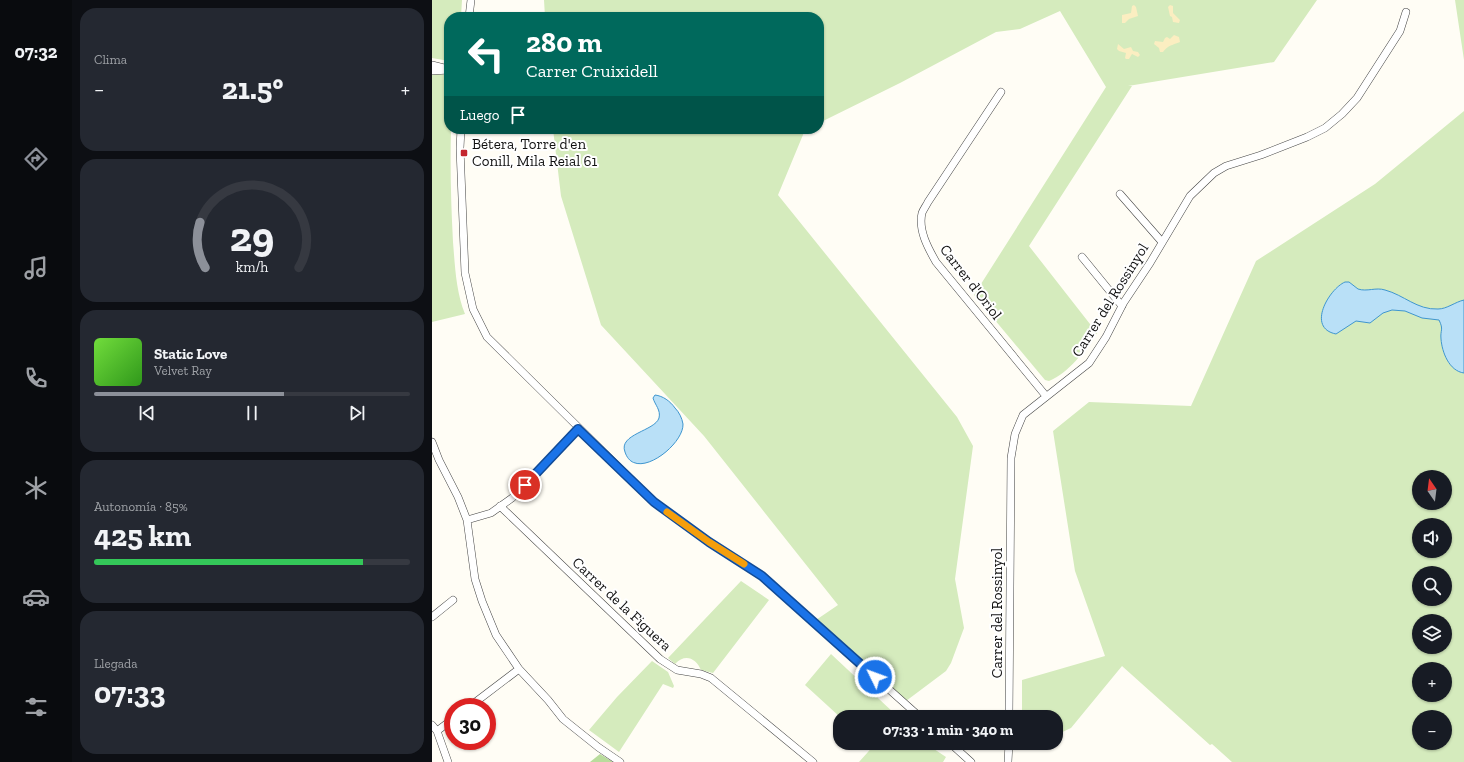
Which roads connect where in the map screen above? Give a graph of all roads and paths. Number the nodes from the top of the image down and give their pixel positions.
1 (471, 0) edge
2 (470, 12) edge
3 (1406, 12) dead end
4 (432, 65) edge
5 (444, 69) edge
6 (444, 70) edge
7 (432, 71) edge
8 (1001, 92) dead end
9 (461, 134) edge
10 (1120, 194) dead end
11 (1162, 242) junction
12 (1082, 257) dead end
13 (1122, 306) junction
14 (1046, 396) junction
15 (578, 429) junction
16 (432, 442) edge
17 (432, 456) edge
18 (439, 460) junction
19 (500, 506) junction
20 (467, 520) junction
21 (453, 600) dead end
22 (432, 617) edge
23 (518, 670) junction
24 (481, 698) edge
25 (912, 710) edge
26 (1009, 710) edge
27 (444, 724) edge
28 (435, 728) edge
29 (958, 750) edge
30 (1009, 750) edge
31 (448, 762) edge
32 (620, 762) edge
33 (813, 762) edge
34 (971, 762) edge
35 (1008, 762) edge

1 - 2 street
3 - 11 street, Carrer del Rossinyol
4 - 5 street
6 - 7 street
8 - 14 street, Carrer d'Oriol
9 - 15 street
10 - 11 street
11 - 13 street, Carrer del Rossinyol
12 - 13 street
13 - 14 street, Carrer del Rossinyol
14 - 26 street, Carrer del Rossinyol
15 - 19 street
15 - 25 street
16 - 18 street
17 - 18 street
18 - 20 street
19 - 20 street
19 - 33 street, Carrer de la Figuera
20 - 23 street
21 - 22 street
23 - 24 street
23 - 32 street
27 - 28 street
28 - 31 street
29 - 34 street
30 - 35 street

